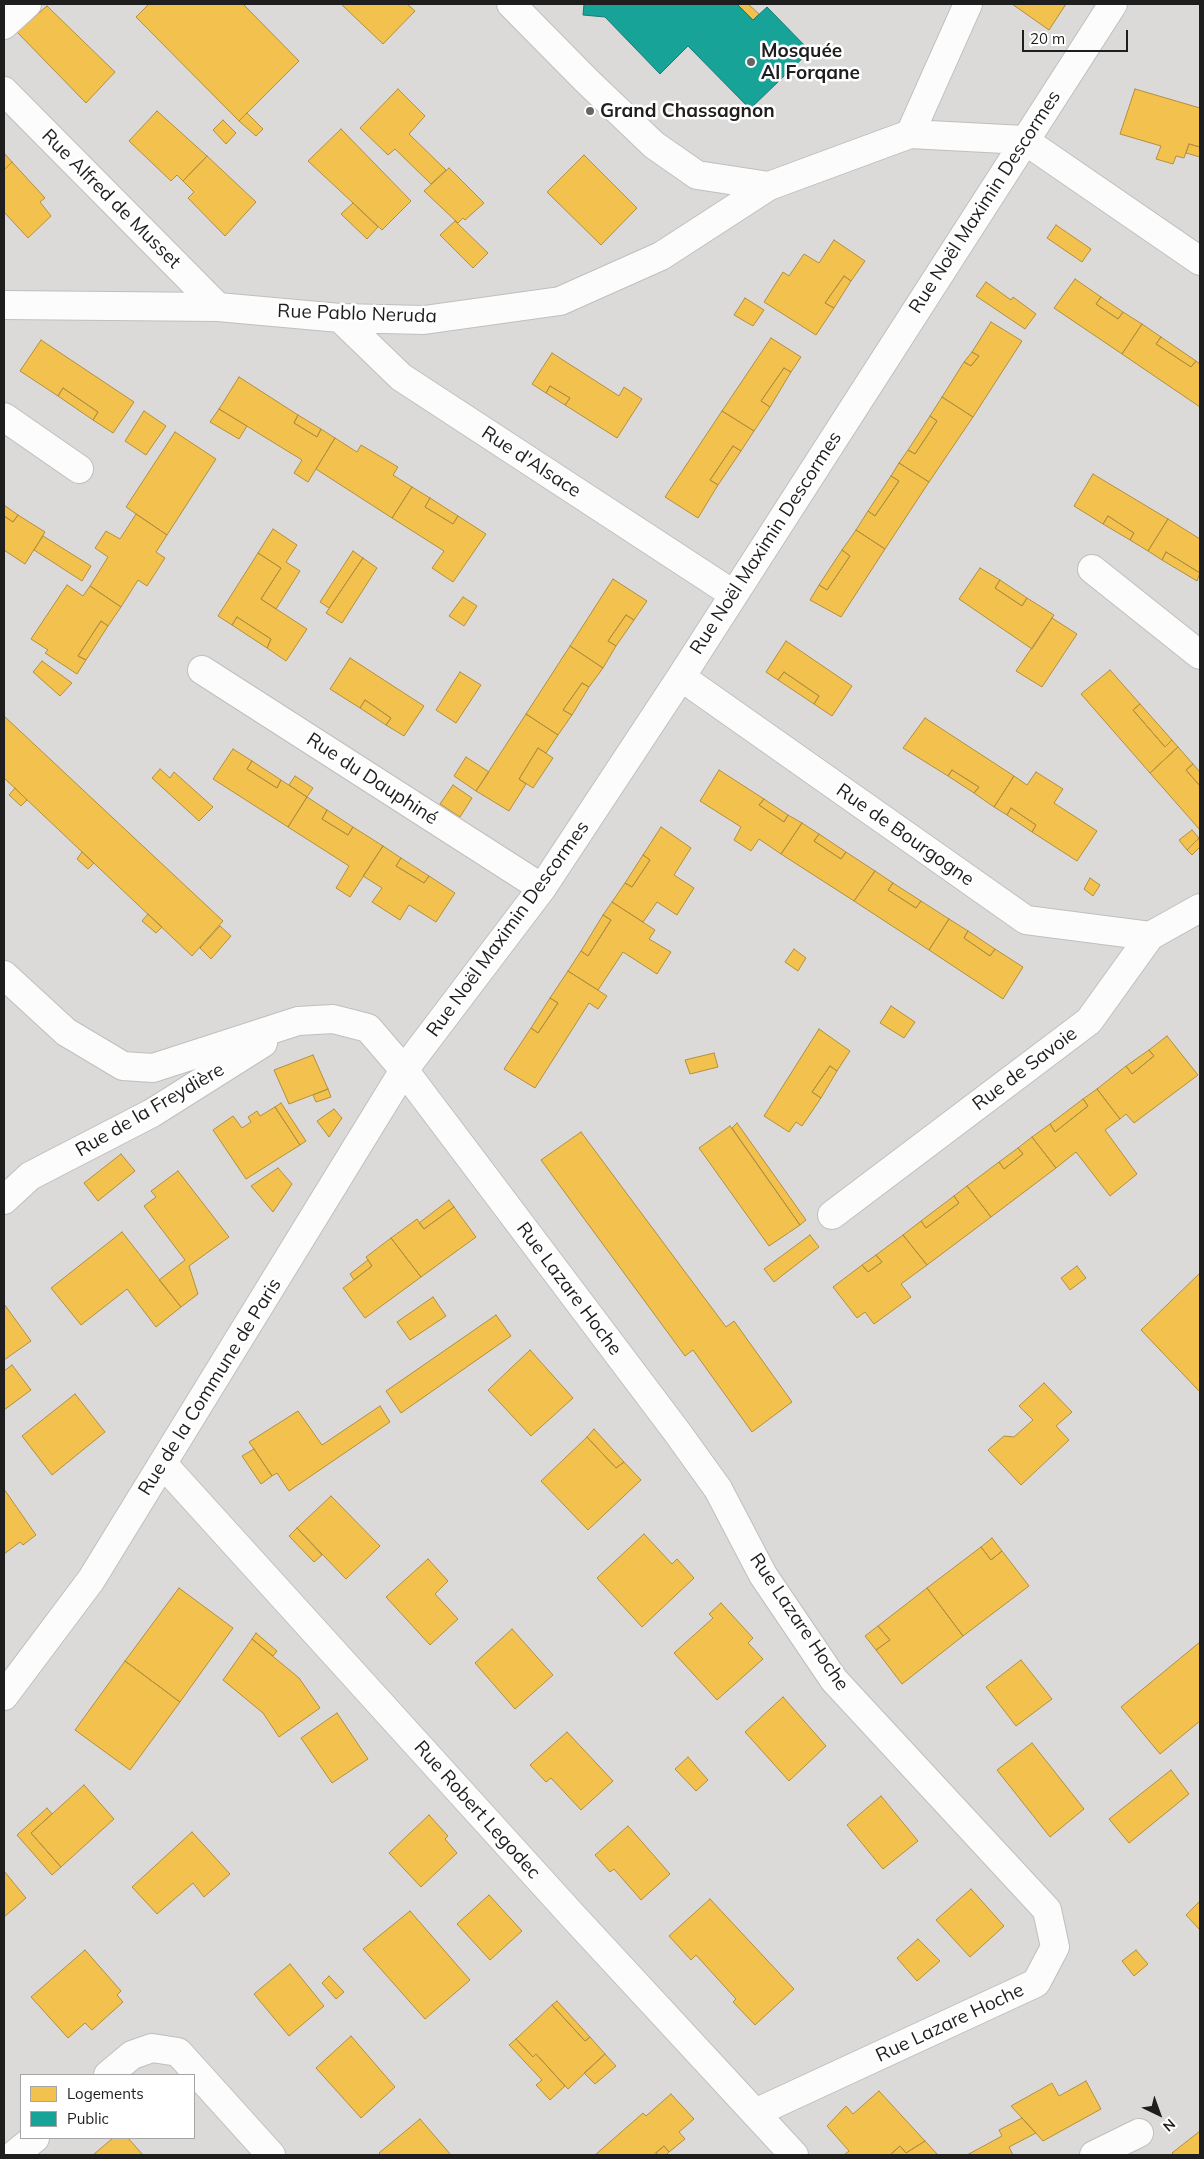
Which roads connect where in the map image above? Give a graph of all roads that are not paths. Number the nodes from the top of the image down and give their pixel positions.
1 (27, 4) edge
2 (511, 4) edge
3 (968, 4) edge
4 (1113, 4) edge
5 (4, 25) edge
6 (4, 91) edge
7 (910, 134) junction
8 (1024, 140) junction
9 (769, 186) junction
10 (1200, 261) edge
11 (4, 305) edge
12 (218, 307) junction
13 (340, 318) junction
14 (4, 417) edge
15 (79, 469) dead end
16 (1092, 570) dead end
17 (733, 594) junction
18 (1200, 655) edge
19 (202, 670) dead end
20 (681, 678) junction
21 (542, 888) junction
22 (1200, 908) edge
23 (1150, 936) junction
24 (4, 976) edge
25 (298, 1021) junction
26 (404, 1070) junction
27 (4, 1200) edge
28 (832, 1215) dead end
29 (163, 1464) junction
30 (4, 1696) edge
31 (109, 2074) edge
32 (755, 2113) junction
33 (1139, 2133) dead end
34 (34, 2139) edge
35 (14, 2155) edge
36 (271, 2155) edge
37 (794, 2155) edge
38 (1094, 2155) edge

1 - 5 street
2 - 9 street
3 - 7 street
4 - 8 street, Rue Noël Maximin Descormes
6 - 12 street, Rue Alfred de Musset
7 - 8 street
7 - 9 street, Rue Pablo Neruda
8 - 10 street
8 - 17 street, Rue Noël Maximin Descormes
9 - 13 street, Rue Pablo Neruda
11 - 12 street, Rue Pablo Neruda
12 - 13 street, Rue Pablo Neruda
13 - 17 street, Rue d'Alsace
14 - 15 street
16 - 18 street
17 - 20 street, Rue Noël Maximin Descormes
19 - 21 street, Rue du Dauphiné
20 - 21 street, Rue Noël Maximin Descormes
20 - 23 street, Rue de Bourgogne
21 - 26 street, Rue Noël Maximin Descormes
22 - 23 street, Rue de Savoie
23 - 28 street, Rue de Savoie
24 - 25 street
25 - 26 street, Rue Lazare Hoche
25 - 27 street, Rue de la Freydière
26 - 29 street, Rue de la Commune de Paris
26 - 32 street, Rue Lazare Hoche
29 - 30 street, Rue de la Commune de Paris
29 - 32 street, Rue Robert Legodec
31 - 36 street
32 - 37 street, Rue Robert Legodec
33 - 38 street
34 - 35 street

